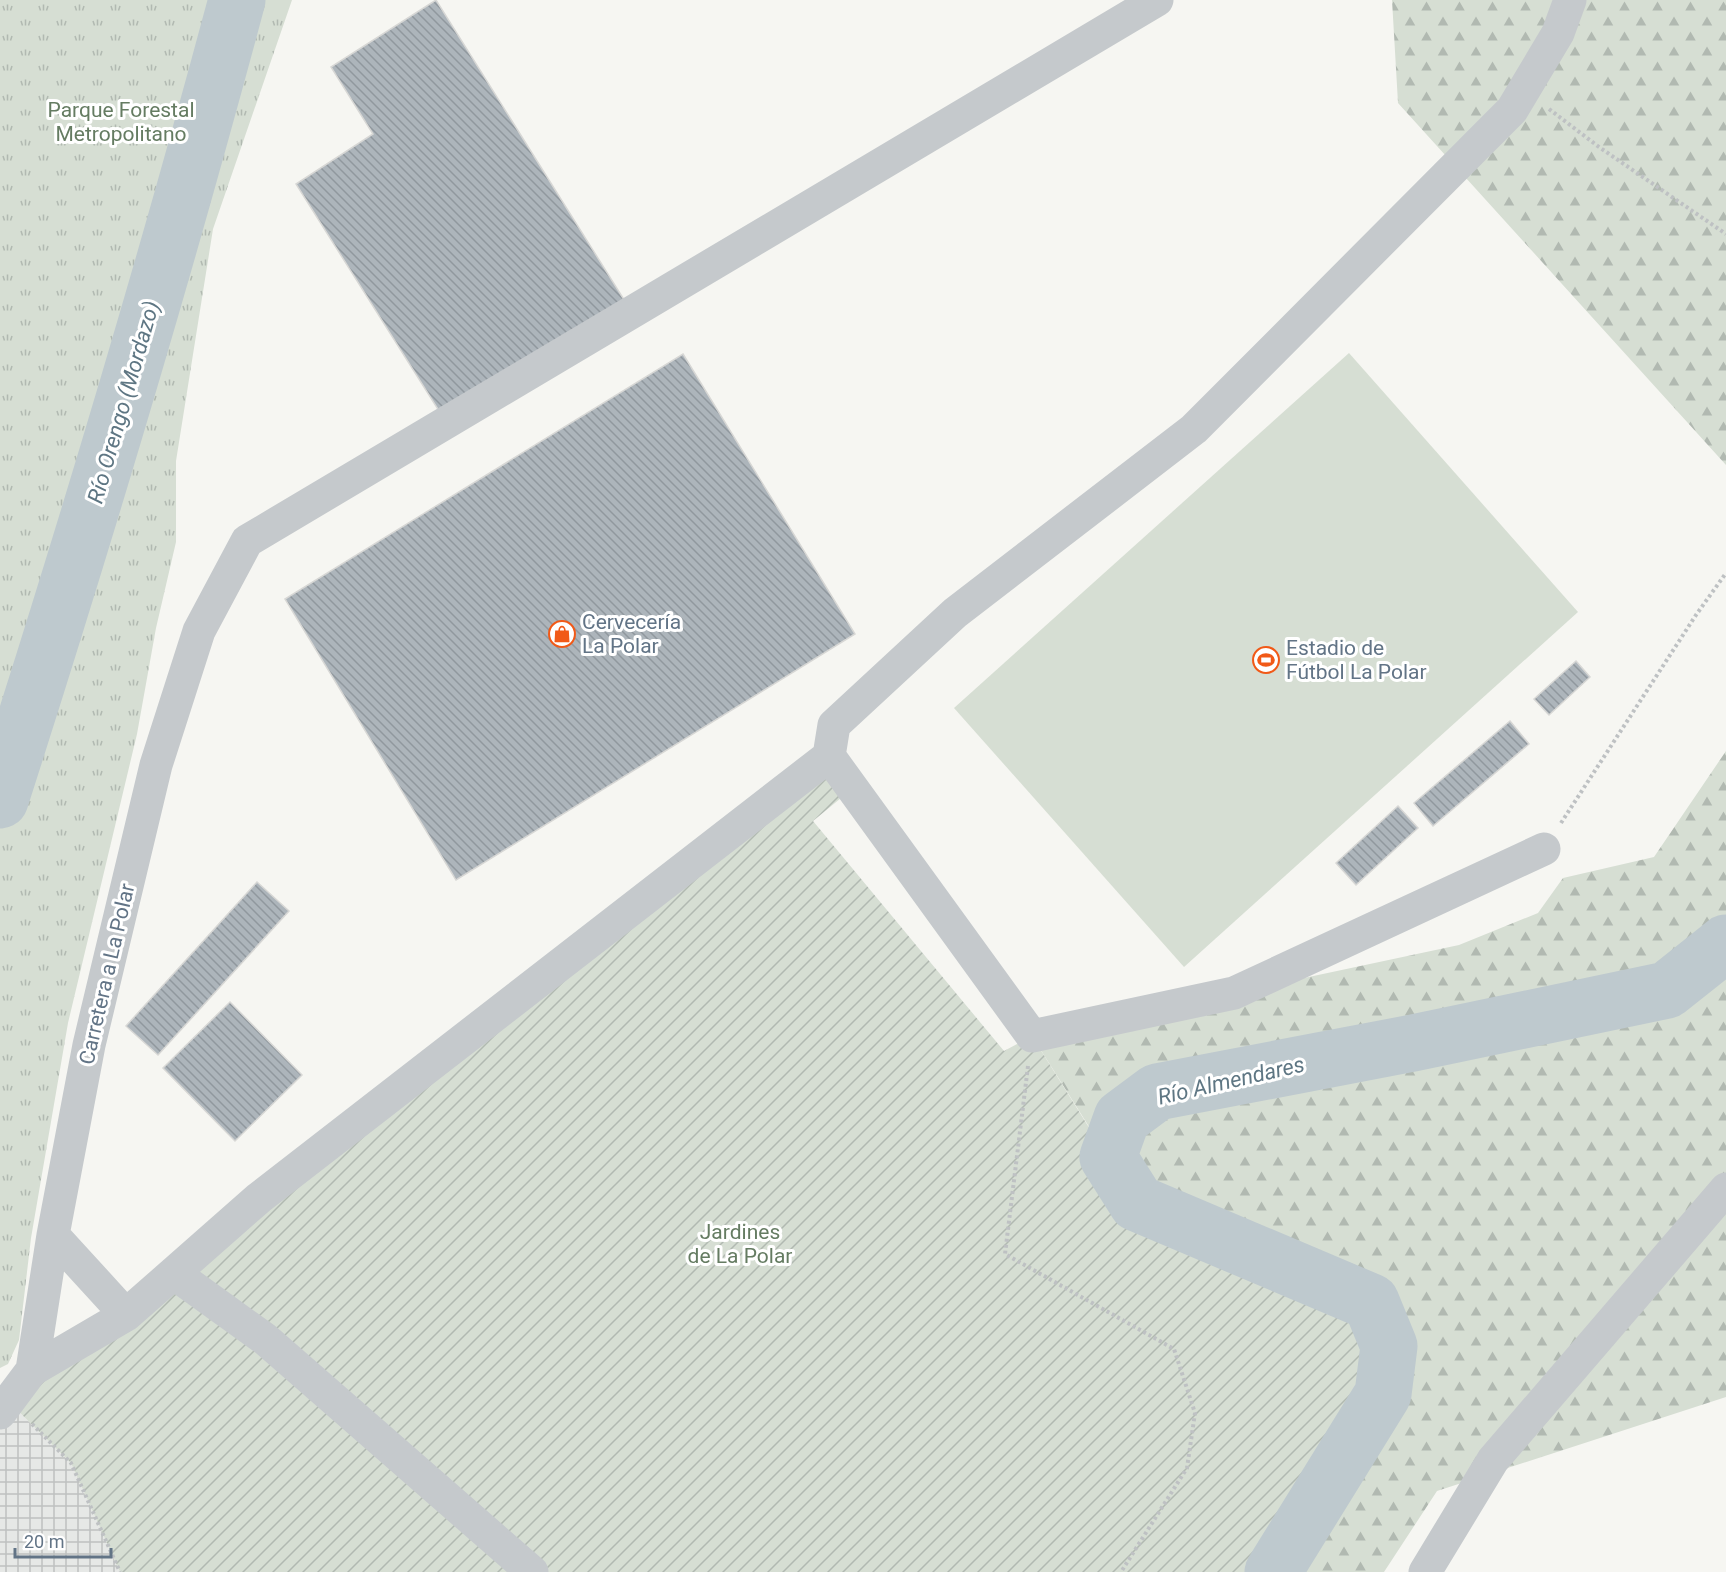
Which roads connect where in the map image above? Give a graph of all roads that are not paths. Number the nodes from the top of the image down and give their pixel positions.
1 (1157, 0) edge
2 (1570, 0) edge
3 (828, 756) junction
4 (1544, 849) road end
5 (1726, 1189) edge
6 (53, 1235) junction
7 (175, 1274) junction
8 (126, 1315) junction
9 (32, 1370) junction
10 (4, 1407) edge
11 (532, 1572) edge
12 (1425, 1572) edge

1 - 6 street, Carretera a La Polar
2 - 3 street
3 - 4 street
3 - 7 street
5 - 12 street
6 - 8 street
6 - 9 street, Carretera a La Polar
7 - 8 street
7 - 11 street
8 - 9 street
9 - 10 street, Carretera a La Polar

